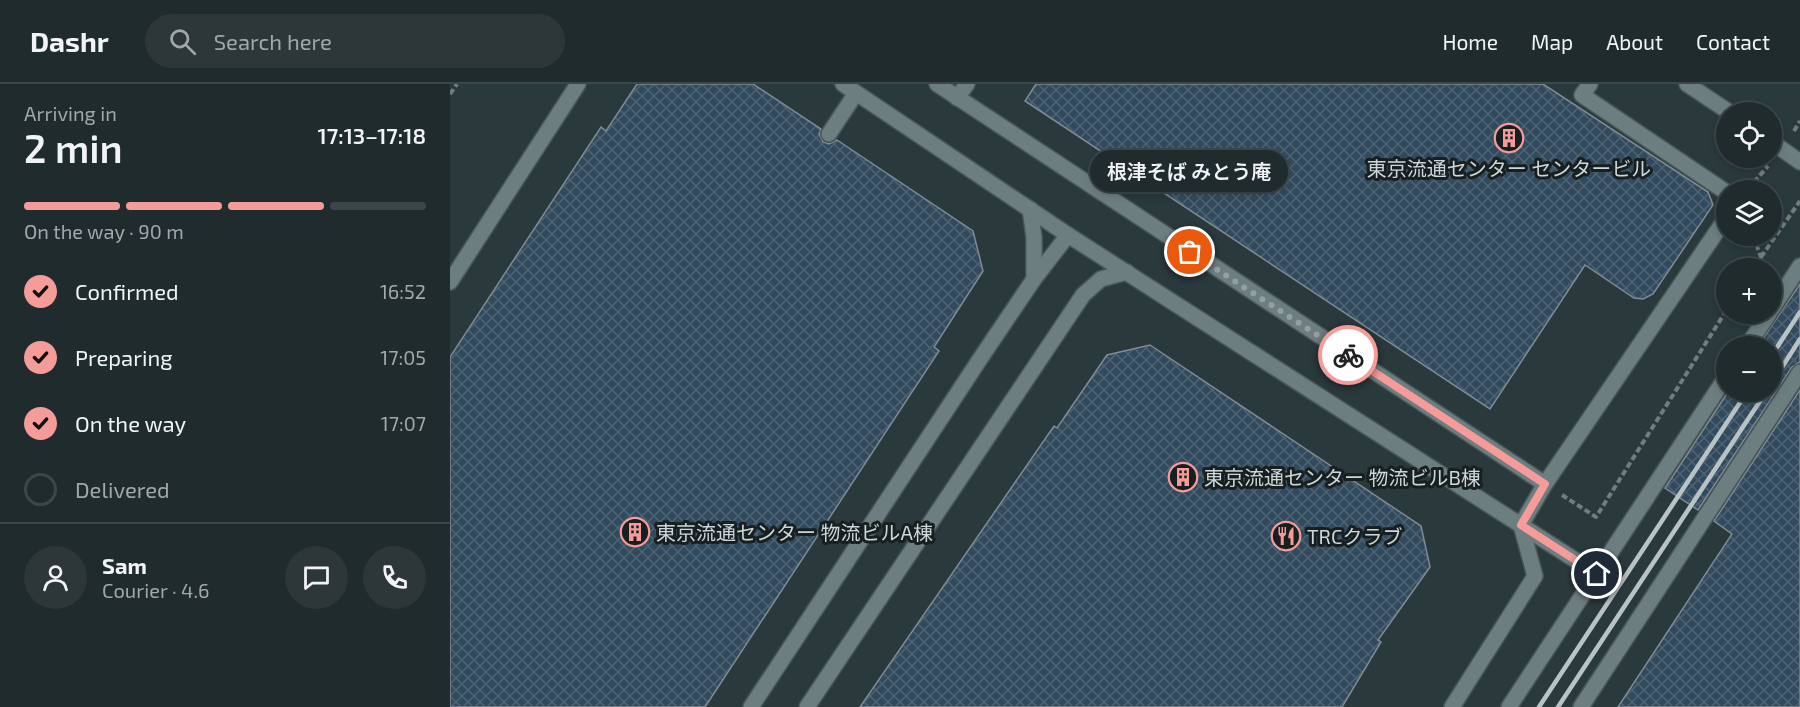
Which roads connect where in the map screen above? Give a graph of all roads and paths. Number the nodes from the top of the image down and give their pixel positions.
1 (457, 84) edge
2 (578, 84) edge
3 (936, 84) edge
4 (967, 84) edge
5 (1590, 84) edge
6 (1686, 84) edge
7 (850, 88) edge
8 (450, 94) edge
9 (957, 98) junction
10 (1716, 103) edge
11 (829, 134) dead end
12 (1782, 149) edge
13 (1800, 162) edge
14 (1716, 185) edge
15 (1800, 201) edge
16 (1030, 208) junction
17 (1716, 233) edge
18 (1068, 235) junction
19 (1757, 246) edge
20 (1761, 256) joint
21 (1800, 266) edge
22 (1127, 272) junction
23 (1034, 279) junction
24 (450, 282) edge
25 (1782, 294) edge
26 (1718, 324) edge
27 (1800, 372) edge
28 (1716, 392) edge
29 (1545, 484) junction
30 (1521, 525) junction
31 (1597, 574) junction
32 (751, 707) edge
33 (807, 707) edge
34 (1452, 707) edge
35 (1509, 707) edge
36 (1581, 707) edge

1 - 8 path
2 - 24 street
3 - 9 street
4 - 9 street
5 - 14 street
6 - 10 street
7 - 11 street
7 - 16 street
9 - 29 street
12 - 13 street
15 - 20 path
16 - 18 street
16 - 23 street
17 - 29 street
18 - 22 street
18 - 23 street
19 - 20 path
21 - 25 street
22 - 30 street
22 - 33 street
23 - 32 street
26 - 29 path
27 - 36 street
28 - 31 street
29 - 30 street
30 - 31 street
30 - 34 street
31 - 35 street

